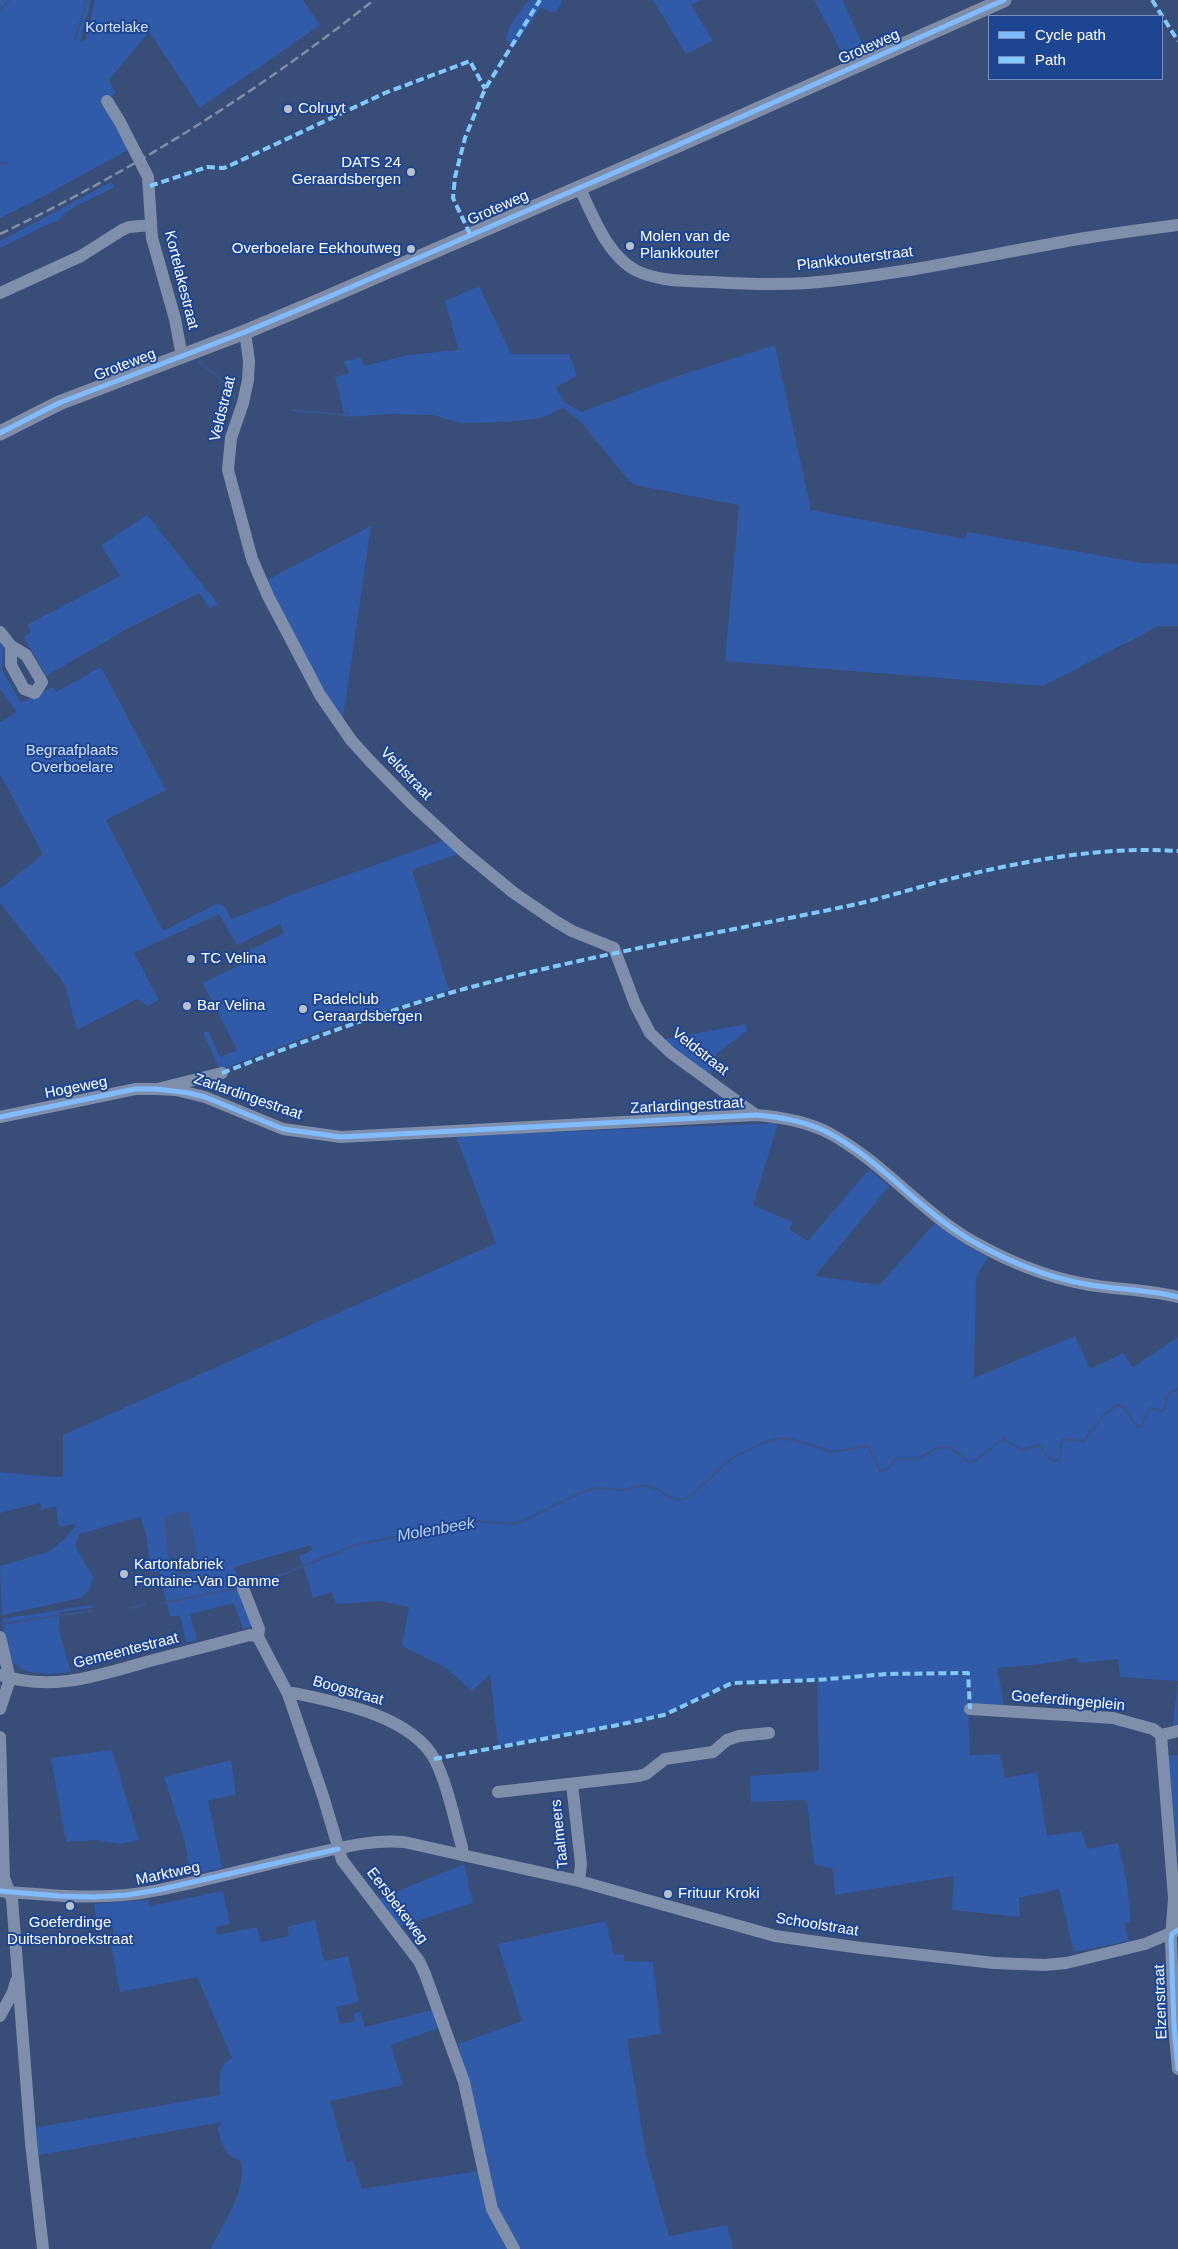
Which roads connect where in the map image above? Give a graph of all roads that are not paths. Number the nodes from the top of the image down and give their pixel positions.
1 (1004, 0) edge
2 (107, 101) dead end
3 (579, 186) junction
4 (151, 225) junction
5 (1178, 225) edge
6 (0, 293) edge
7 (245, 332) junction
8 (182, 357) junction
9 (0, 433) edge
10 (0, 632) edge
11 (11, 646) dead end
12 (222, 1073) dead end
13 (157, 1089) junction
14 (756, 1115) junction
15 (0, 1117) edge
16 (1178, 1297) edge
17 (243, 1588) dead end
18 (0, 1637) edge
19 (258, 1637) junction
20 (5, 1677) edge
21 (288, 1694) junction
22 (0, 1709) edge
23 (970, 1709) dead end
24 (1178, 1731) edge
25 (769, 1733) dead end
26 (1161, 1735) junction
27 (0, 1737) edge
28 (572, 1784) junction
29 (498, 1792) dead end
30 (338, 1848) junction
31 (462, 1854) junction
32 (579, 1881) junction
33 (5, 1891) edge
34 (1176, 1899) edge
35 (1175, 1932) edge
36 (17, 1978) junction
37 (0, 2016) edge
38 (1178, 2069) edge
39 (43, 2249) edge
40 (514, 2249) edge

1 - 3 main road, Groteweg
2 - 4 street, Kortelakestraat
3 - 5 street, Plankkouterstraat
3 - 7 main road, Groteweg
4 - 6 street
4 - 8 street, Kortelakestraat
7 - 8 main road, Groteweg
7 - 14 street, Veldstraat
8 - 9 main road, Groteweg
10 - 11 street
12 - 13 street, Hogeweg
13 - 14 street, Zarlardingestraat
13 - 15 street, Hogeweg
14 - 16 street, Zarlardingestraat
17 - 19 street, Eersbekeweg
18 - 20 street
19 - 20 street, Gemeentestraat
19 - 21 street, Eersbekeweg
20 - 22 street
21 - 30 street, Eersbekeweg
21 - 31 street, Boogstraat
23 - 26 street, Goeferdingeplein
24 - 26 street
25 - 28 street, Taalmeers
26 - 34 street
27 - 33 street
28 - 29 street, Taalmeers
28 - 32 street, Taalmeers
30 - 31 street, Marktweg
30 - 33 street, Marktweg
30 - 40 street, Eersbekeweg
31 - 32 street, Schoolstraat
32 - 35 street, Schoolstraat
33 - 36 street
34 - 35 street
35 - 38 street, Elzenstraat
36 - 37 street
36 - 39 street

